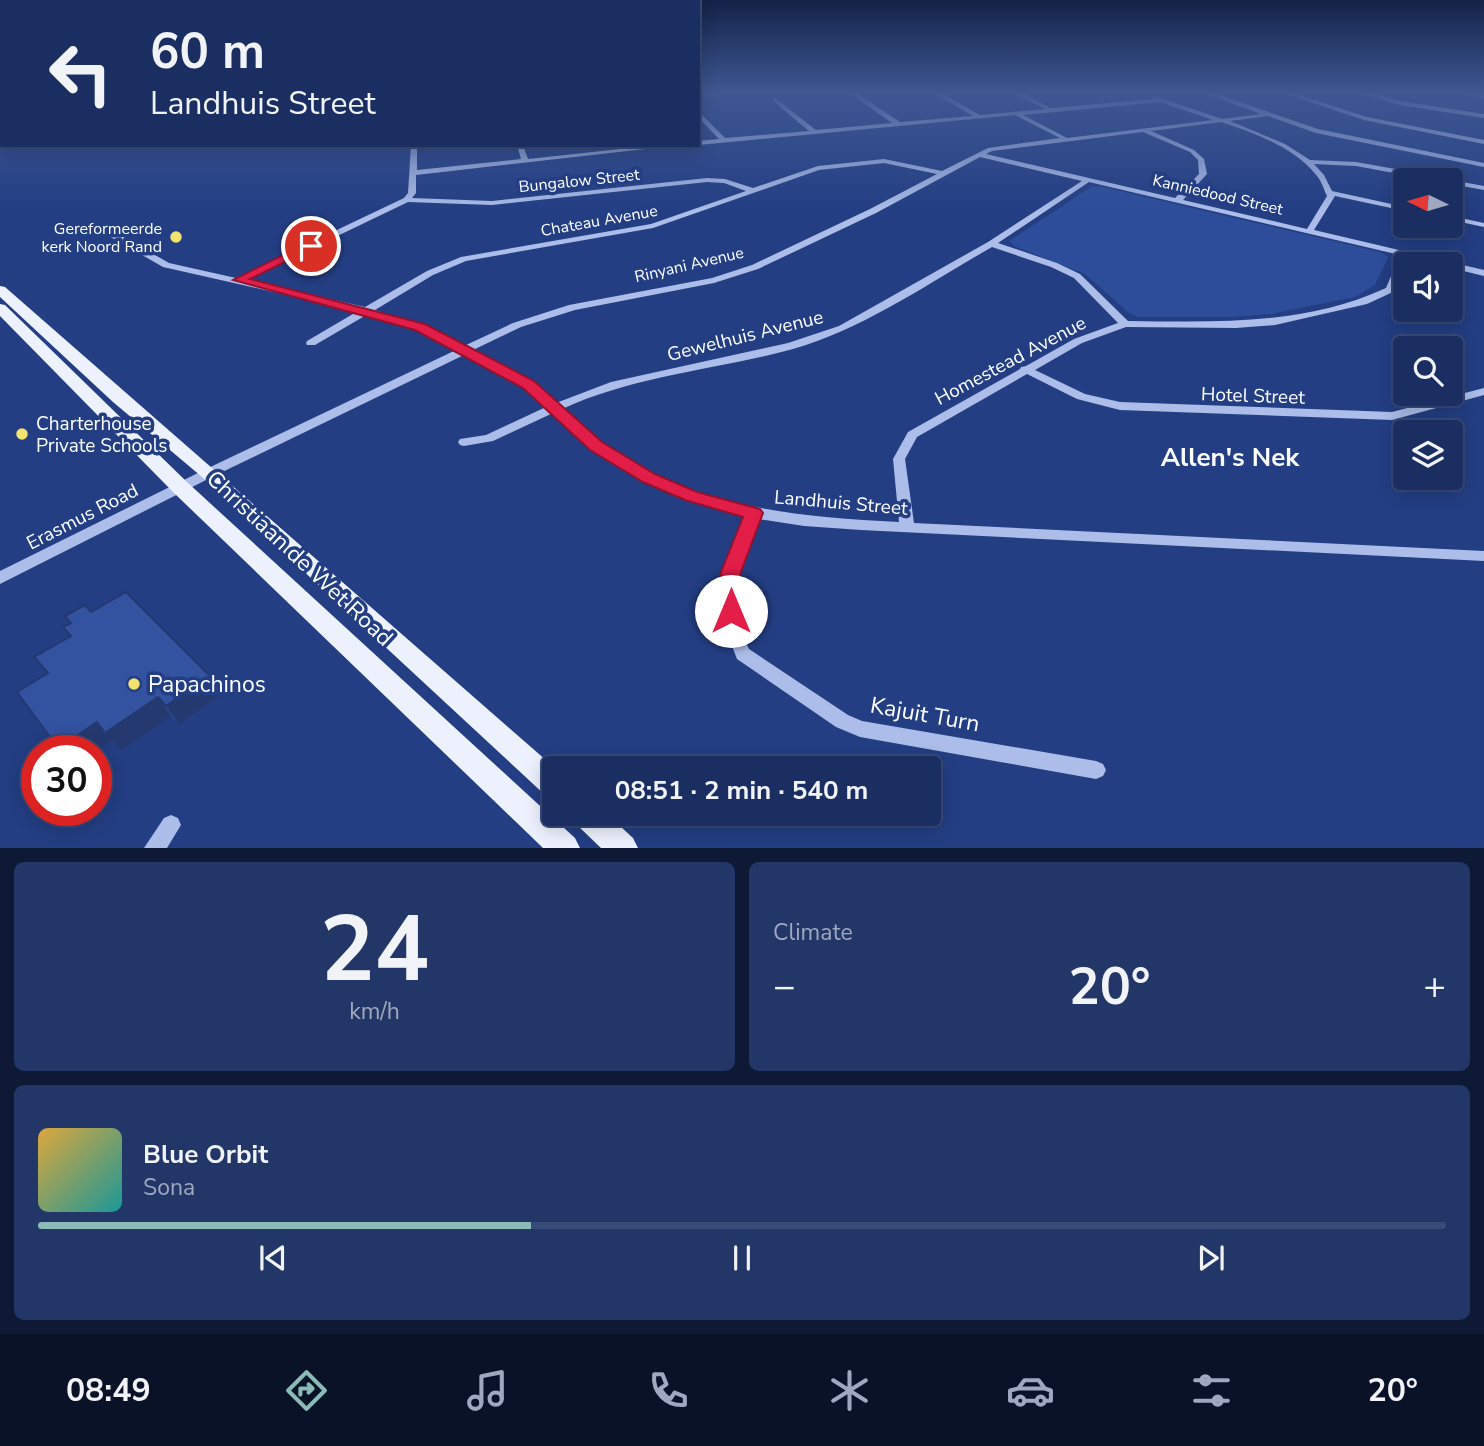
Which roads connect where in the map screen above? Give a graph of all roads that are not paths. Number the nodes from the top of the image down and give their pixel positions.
1 (715, 132) edge
2 (814, 132) joint
3 (818, 132) edge
4 (1052, 132) edge
5 (1127, 132) edge
6 (1146, 132) edge
7 (1246, 132) edge
8 (1322, 132) edge
9 (1433, 132) edge
10 (1065, 138) junction
11 (724, 141) junction
12 (1484, 142) edge
13 (700, 143) edge
14 (414, 147) edge
15 (521, 147) edge
16 (629, 148) edge
17 (981, 155) junction
18 (525, 160) junction
19 (1311, 162) junction
20 (1484, 166) edge
21 (1393, 171) edge
22 (413, 173) junction
23 (945, 174) junction
24 (1088, 180) junction
25 (1463, 184) edge
26 (1484, 188) edge
27 (753, 191) junction
28 (1331, 193) junction
29 (407, 200) junction
30 (1177, 201) junction
31 (1393, 206) edge
32 (1463, 221) edge
33 (1484, 225) edge
34 (98, 226) dead end
35 (1309, 232) junction
36 (991, 244) junction
37 (1396, 252) edge
38 (1463, 268) edge
39 (1484, 273) edge
40 (239, 280) junction
41 (1393, 283) edge
42 (0, 290) edge
43 (0, 308) edge
44 (369, 311) junction
45 (1125, 324) junction
46 (311, 343) dead end
47 (467, 350) junction
48 (1025, 369) junction
49 (1484, 391) edge
50 (556, 407) junction
51 (464, 442) dead end
52 (209, 473) junction
53 (180, 487) junction
54 (754, 513) junction
55 (907, 527) junction
56 (1484, 556) edge
57 (0, 578) edge
58 (1096, 770) dead end
59 (542, 774) edge
60 (171, 825) dead end
61 (599, 826) edge
62 (154, 848) edge
63 (565, 848) edge
64 (623, 848) edge

1 - 11 street
2 - 3 street
2 - 11 street
4 - 10 street
5 - 10 street, Rinyani Avenue
6 - 30 street
7 - 19 street
8 - 20 street
9 - 12 street
10 - 17 street, Rinyani Avenue
11 - 13 street
14 - 22 street
15 - 18 street
16 - 18 street
17 - 23 street, Rinyani Avenue
17 - 24 street, Kanniedood Street
18 - 22 street
19 - 21 street
19 - 28 street
22 - 29 street
23 - 27 street, Chateau Avenue
23 - 47 street, Rinyani Avenue
24 - 30 street, Kanniedood Street
24 - 36 street, Gewelhuis Avenue
25 - 26 street
27 - 29 street, Bungalow Street
27 - 44 street, Chateau Avenue
28 - 31 street
28 - 35 street
29 - 40 street
30 - 35 street, Kanniedood Street
32 - 33 street
34 - 40 street, Landhuis Street
35 - 37 street, Kanniedood Street
36 - 45 street
36 - 50 street, Gewelhuis Avenue
38 - 39 street, Kanniedood Street
40 - 44 street, Landhuis Street
41 - 45 street, Homestead Avenue
42 - 52 main road, Christiaan de Wet Road
43 - 53 main road, Christiaan de Wet Road
44 - 46 street, Chateau Avenue
44 - 47 street, Landhuis Street
45 - 48 street, Homestead Avenue
47 - 50 street, Landhuis Street
47 - 52 street, Rinyani Avenue
48 - 49 street, Hotel Street
48 - 55 street, Homestead Avenue
50 - 51 street, Gewelhuis Avenue
50 - 54 street, Landhuis Street
52 - 53 street, Erasmus Road
52 - 59 main road, Christiaan de Wet Road
53 - 57 street, Erasmus Road
53 - 63 main road, Christiaan de Wet Road
54 - 55 street, Landhuis Street
54 - 58 street, Kajuit Turn
55 - 56 street, Landhuis Street
60 - 62 street
61 - 64 main road

